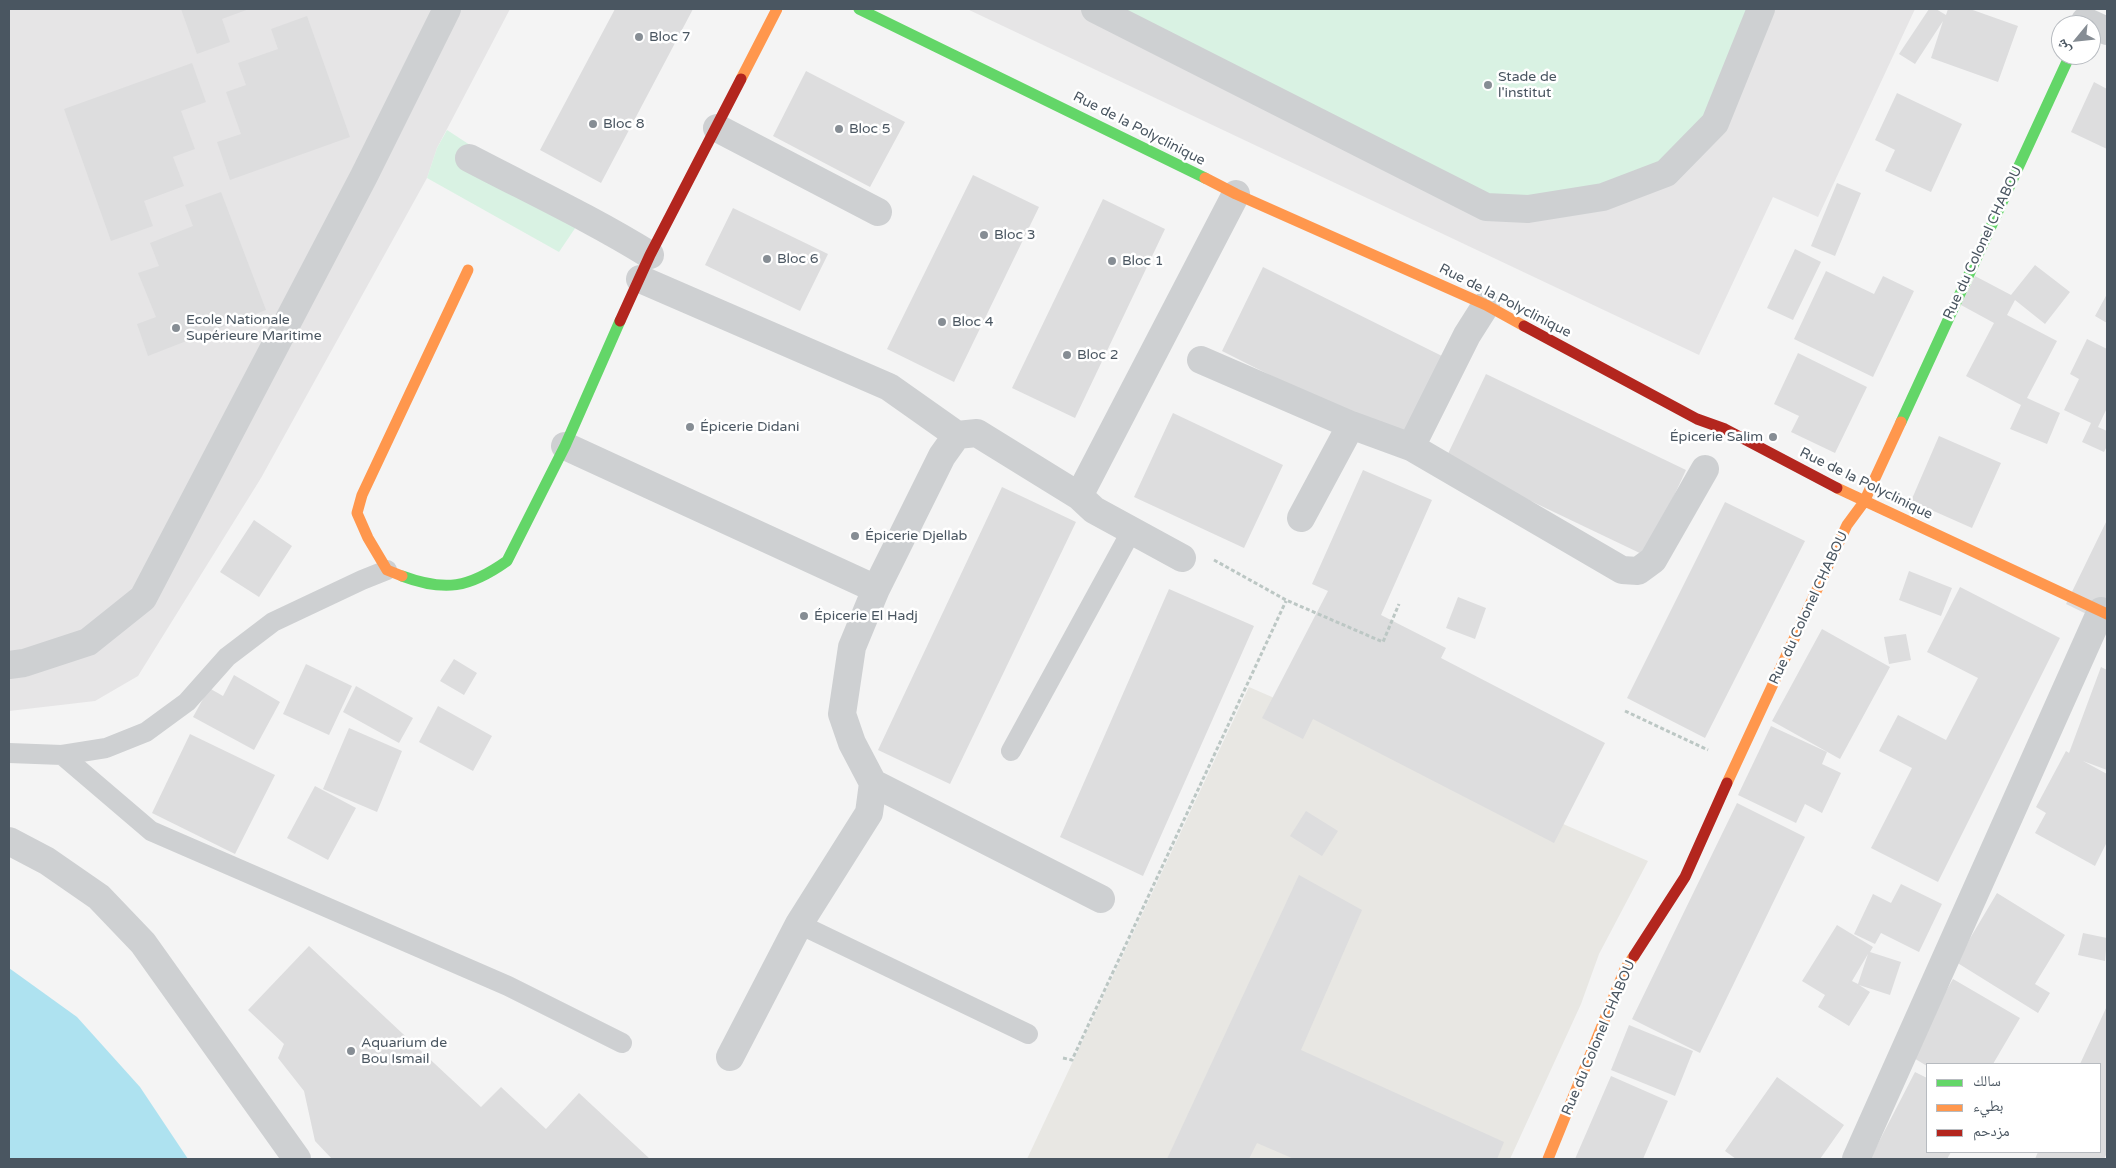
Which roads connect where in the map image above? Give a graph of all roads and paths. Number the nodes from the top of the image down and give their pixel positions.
1 (447, 9) edge
2 (777, 9) edge
3 (859, 9) edge
4 (1095, 9) edge
5 (1761, 9) edge
6 (2065, 65) edge
7 (717, 128) junction
8 (469, 158) dead end
9 (1236, 194) junction
10 (878, 212) dead end
11 (645, 267) junction
12 (468, 270) dead end
13 (1486, 305) junction
14 (1201, 360) dead end
15 (1351, 425) junction
16 (957, 435) junction
17 (565, 446) junction
18 (1411, 447) junction
19 (1705, 469) dead end
20 (1079, 496) junction
21 (1864, 502) junction
22 (1302, 518) dead end
23 (1132, 530) junction
24 (1195, 557) joint
25 (387, 570) junction
26 (876, 589) junction
27 (1286, 601) dead end
28 (1399, 604) dead end
29 (2104, 612) edge
30 (9, 665) edge
31 (1625, 711) dead end
32 (1010, 751) dead end
33 (1708, 751) dead end
34 (9, 753) edge
35 (62, 754) junction
36 (873, 783) junction
37 (9, 841) edge
38 (1101, 900) dead end
39 (799, 924) junction
40 (1028, 1034) dead end
41 (622, 1043) dead end
42 (730, 1057) dead end
43 (1063, 1058) dead end
44 (297, 1159) edge
45 (1548, 1159) edge
46 (1856, 1159) edge

1 - 30 street
2 - 7 street
3 - 9 street, Rue de la Polyclinique
4 - 5 street
6 - 21 street, Rue du Colonel CHABOU
7 - 10 street
7 - 11 street
8 - 11 street
9 - 13 street, Rue de la Polyclinique
9 - 20 street
11 - 16 street
11 - 17 street
12 - 25 street
13 - 18 street
13 - 21 street, Rue de la Polyclinique
14 - 15 street
15 - 18 street
15 - 22 street
16 - 20 street
16 - 26 street
17 - 25 street
17 - 26 street
18 - 19 street
20 - 23 street
21 - 29 street, Rue de la Polyclinique
21 - 45 street, Rue du Colonel CHABOU
23 - 24 street
23 - 32 lane
24 - 28 path
25 - 35 lane
26 - 36 street
27 - 43 path
29 - 46 street
31 - 33 path
34 - 35 lane
35 - 41 lane
36 - 38 street
36 - 39 street
37 - 44 street
39 - 40 lane
39 - 42 street

